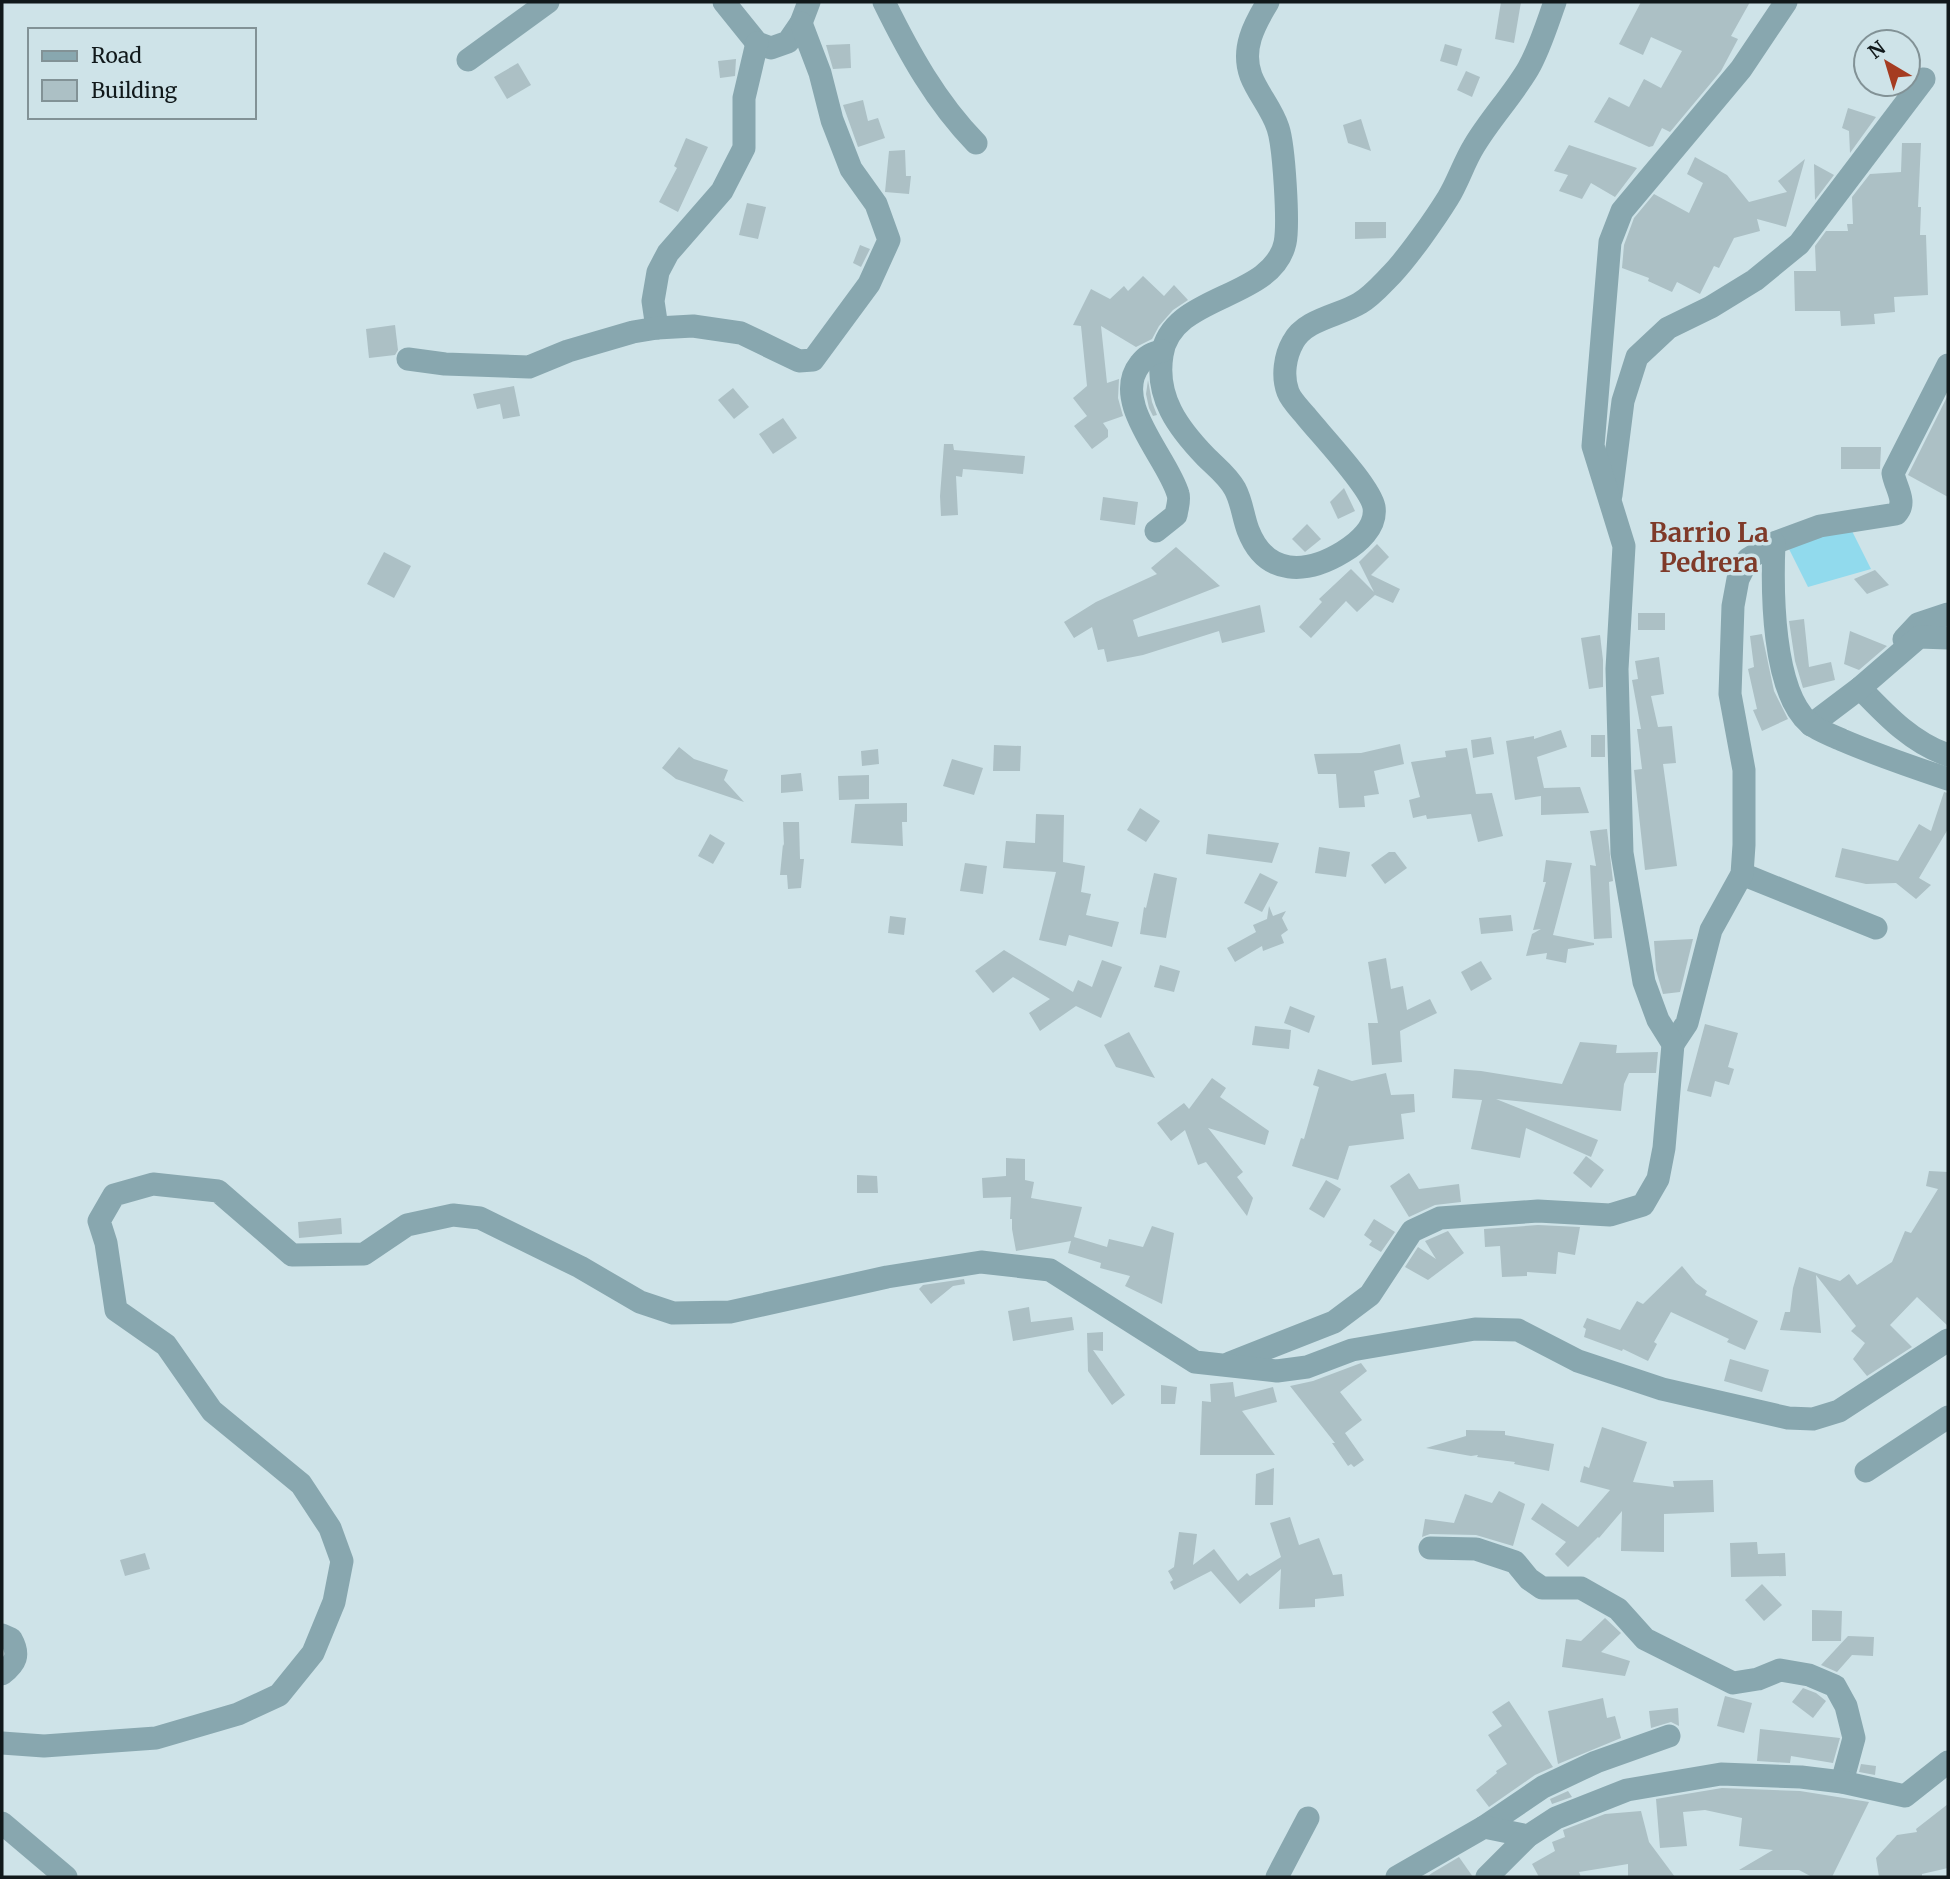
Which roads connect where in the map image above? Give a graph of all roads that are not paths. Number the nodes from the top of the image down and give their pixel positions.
1 (548, 2) edge
2 (724, 2) edge
3 (884, 2) edge
4 (1268, 2) edge
5 (1555, 2) edge
6 (1786, 2) edge
7 (805, 12) edge
8 (757, 43) junction
9 (468, 60) dead end
10 (1924, 79) dead end
11 (976, 143) dead end
12 (657, 328) junction
13 (1162, 351) junction
14 (408, 359) dead end
15 (1948, 365) edge
16 (1610, 502) junction
17 (1156, 531) dead end
18 (1774, 543) junction
19 (1948, 614) edge
20 (1948, 638) edge
21 (1896, 654) junction
22 (1860, 688) junction
23 (1811, 725) junction
24 (1948, 755) edge
25 (1948, 779) edge
26 (1742, 874) junction
27 (1876, 928) dead end
28 (1673, 1044) junction
29 (1948, 1340) edge
30 (1223, 1366) junction
31 (1948, 1417) edge
32 (1866, 1471) dead end
33 (1430, 1548) dead end
34 (2, 1635) edge
35 (2, 1674) edge
36 (1669, 1736) dead end
37 (2, 1743) edge
38 (1948, 1762) edge
39 (1842, 1782) junction
40 (1308, 1818) dead end
41 (2, 1822) edge
42 (1484, 1827) junction
43 (1528, 1836) junction
44 (66, 1877) edge
45 (1277, 1877) edge
46 (1397, 1877) edge
47 (1487, 1877) edge

1 - 9 street
2 - 8 street
3 - 11 street
4 - 13 street
5 - 13 street
6 - 16 street
7 - 8 street
7 - 12 street
8 - 12 street
10 - 16 street
12 - 14 street
13 - 17 street
15 - 18 street
16 - 28 street
18 - 23 street
18 - 26 street
19 - 21 street
20 - 21 street
21 - 22 street
22 - 23 street
22 - 24 street
23 - 25 street
26 - 27 street
26 - 28 street
28 - 30 street
29 - 30 street
30 - 37 street
31 - 32 street
33 - 39 street
34 - 35 street
36 - 42 street
38 - 39 street
39 - 43 street
40 - 45 street
41 - 44 street
42 - 43 street
42 - 46 street
43 - 47 street

